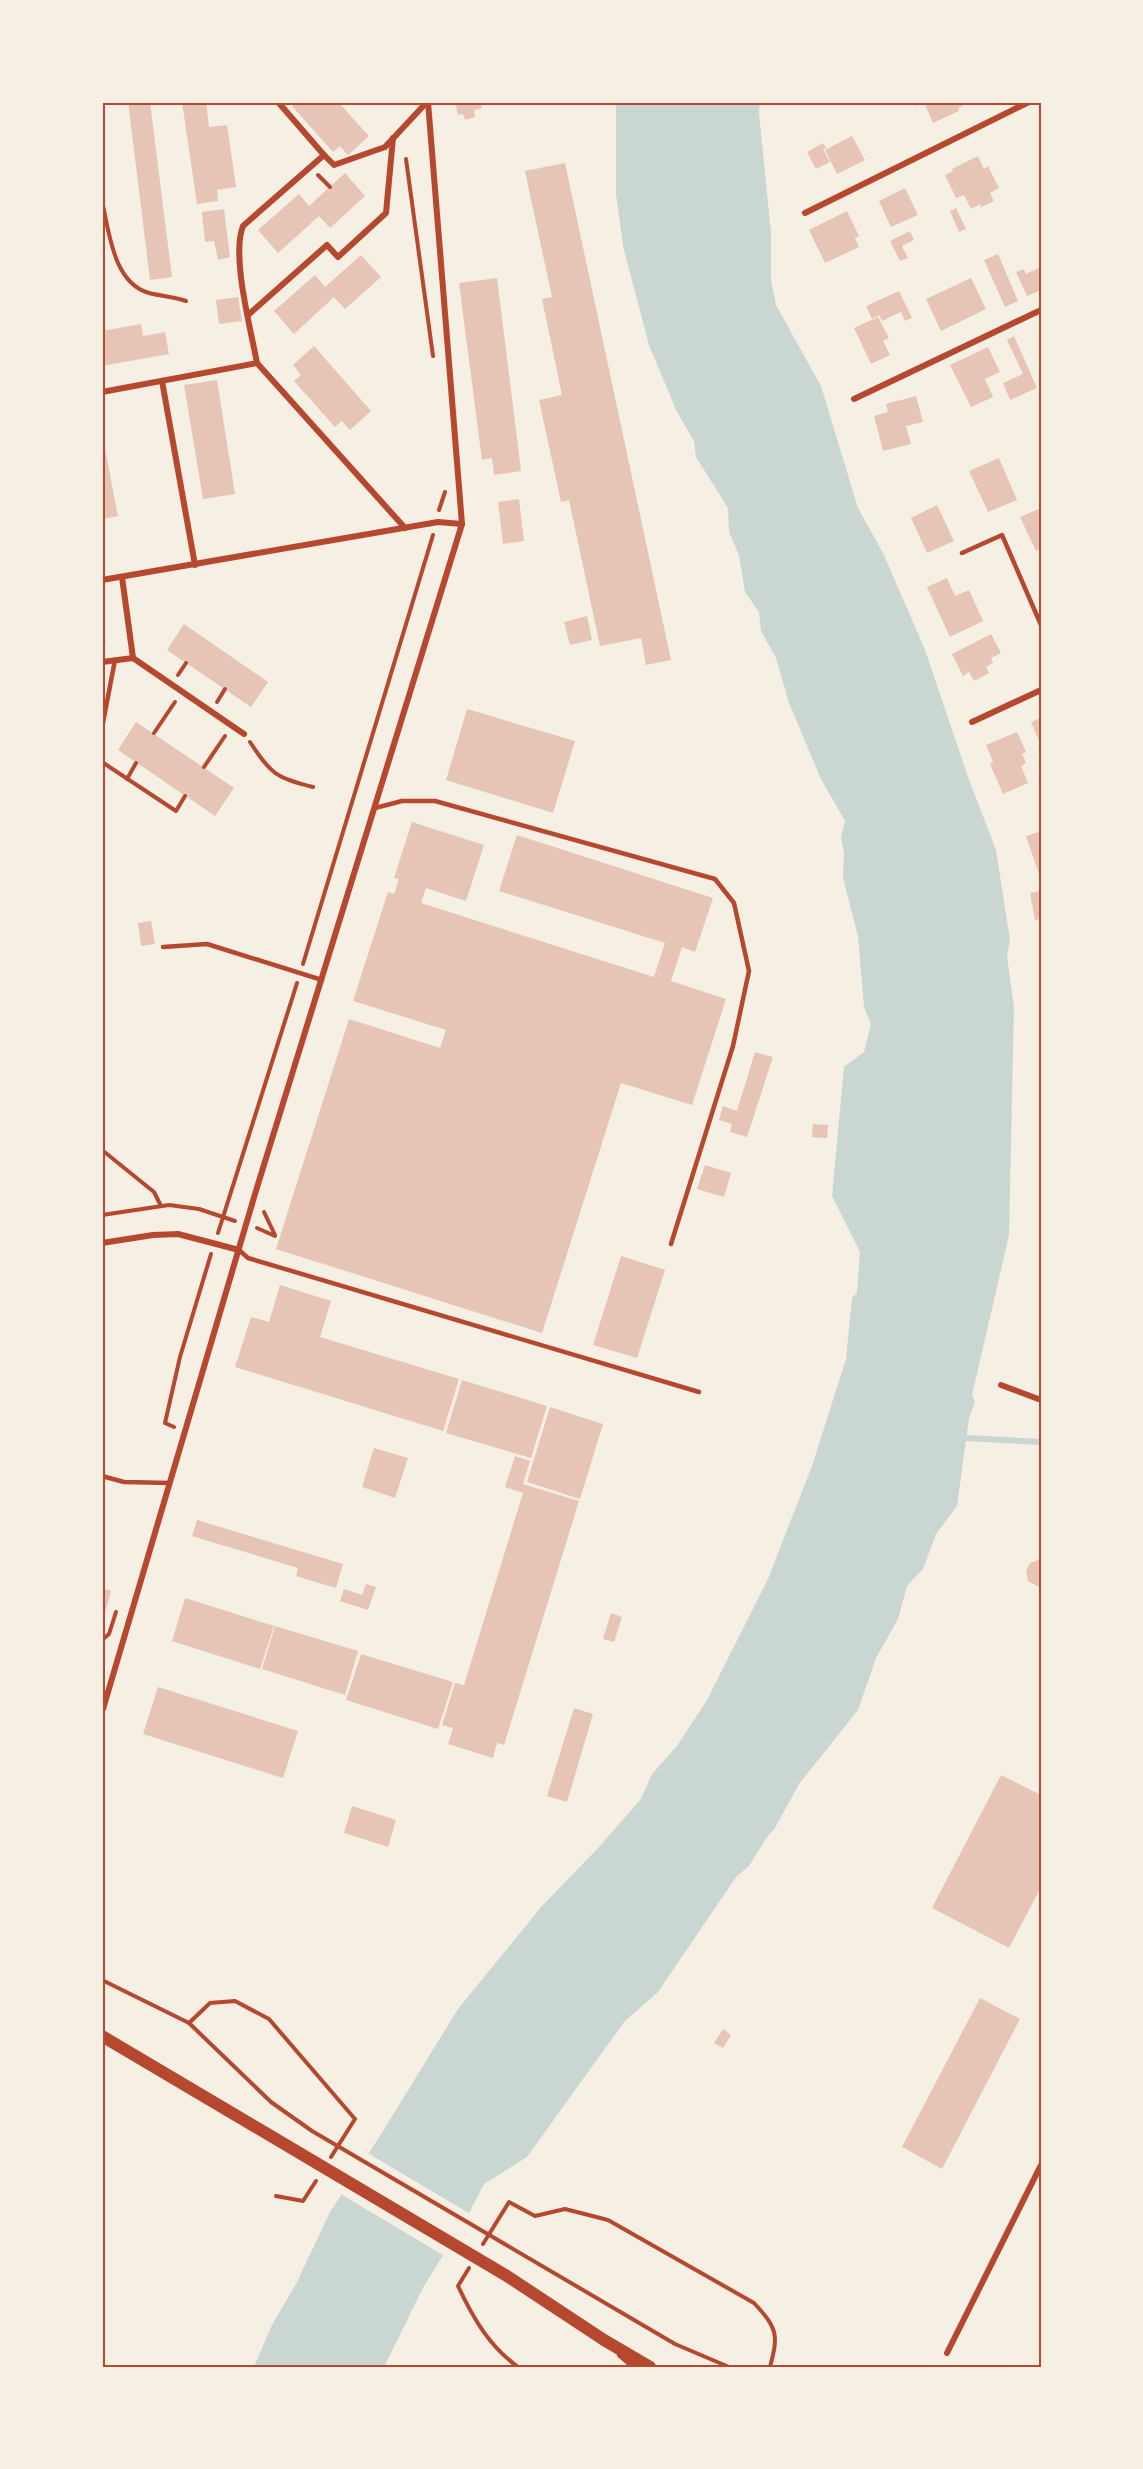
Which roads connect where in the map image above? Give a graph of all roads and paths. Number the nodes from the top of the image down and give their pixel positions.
1 (278, 102) edge
2 (428, 102) edge
3 (1029, 102) edge
4 (393, 138) junction
5 (324, 155) junction
6 (406, 158) dead end
7 (102, 201) edge
8 (805, 213) dead end
9 (110, 237) junction
10 (102, 238) edge
11 (186, 301) dead end
12 (1041, 310) edge
13 (248, 315) junction
14 (257, 363) junction
15 (435, 365) dead end
16 (162, 381) junction
17 (102, 392) edge
18 (854, 399) dead end
19 (446, 489) dead end
20 (438, 522) junction
21 (462, 524) junction
22 (405, 528) junction
23 (962, 554) dead end
24 (195, 566) junction
25 (122, 577) junction
26 (102, 580) edge
27 (1041, 625) edge
28 (133, 658) junction
29 (116, 660) junction
30 (102, 662) edge
31 (1041, 690) edge
32 (182, 691) junction
33 (972, 722) dead end
34 (232, 726) junction
35 (102, 728) edge
36 (154, 733) dead end
37 (244, 734) joint
38 (102, 762) edge
39 (136, 763) dead end
40 (204, 767) dead end
41 (127, 778) junction
42 (313, 787) dead end
43 (185, 796) dead end
44 (375, 808) junction
45 (163, 947) dead end
46 (300, 973) junction
47 (322, 980) junction
48 (102, 1150) edge
49 (267, 1203) dead end
50 (161, 1206) junction
51 (102, 1215) edge
52 (223, 1217) junction
53 (246, 1224) junction
54 (102, 1243) edge
55 (215, 1243) junction
56 (671, 1244) dead end
57 (239, 1250) junction
58 (1001, 1385) dead end
59 (699, 1392) dead end
60 (1041, 1400) edge
61 (172, 1438) dead end
62 (102, 1476) edge
63 (170, 1483) junction
64 (119, 1602) dead end
65 (102, 1641) edge
66 (103, 1709) edge
67 (102, 1980) edge
68 (189, 2023) junction
69 (102, 2036) edge
70 (326, 2164) dead end
71 (1041, 2165) edge
72 (320, 2174) dead end
73 (276, 2196) dead end
74 (481, 2248) dead end
75 (470, 2267) dead end
76 (604, 2340) junction
77 (947, 2353) dead end
78 (518, 2367) edge
79 (634, 2367) edge
80 (650, 2367) edge
81 (729, 2367) edge
82 (770, 2367) edge

1 - 5 street
2 - 4 street
2 - 21 street
3 - 8 street
4 - 5 street
4 - 13 street
5 - 13 street
6 - 15 path
7 - 9 path
9 - 10 path
9 - 11 path
12 - 18 street
13 - 14 street
14 - 16 street
14 - 22 street
16 - 17 street
16 - 24 street
19 - 20 path
20 - 21 street
20 - 22 street
20 - 46 path
21 - 44 street
22 - 24 street
23 - 27 lane
24 - 25 street
25 - 26 street
25 - 28 street
28 - 29 street
28 - 32 street
29 - 30 street
29 - 35 lane
31 - 33 street
32 - 34 street
32 - 36 path
34 - 37 street
34 - 40 path
37 - 42 path
38 - 41 path
39 - 41 path
41 - 43 path
44 - 47 street
44 - 56 lane
45 - 46 lane
46 - 47 lane
46 - 52 path
47 - 53 street
48 - 50 path
49 - 53 path
50 - 51 path
50 - 52 path
52 - 53 path
52 - 55 path
53 - 57 street
54 - 55 street
55 - 57 street
55 - 61 path
57 - 59 lane
57 - 63 street
58 - 60 street
62 - 63 lane
63 - 66 street
64 - 65 path
67 - 68 path
68 - 70 path
68 - 81 path
69 - 76 main road
71 - 77 street
72 - 73 path
74 - 82 path
75 - 78 path
76 - 79 street
76 - 80 main road

